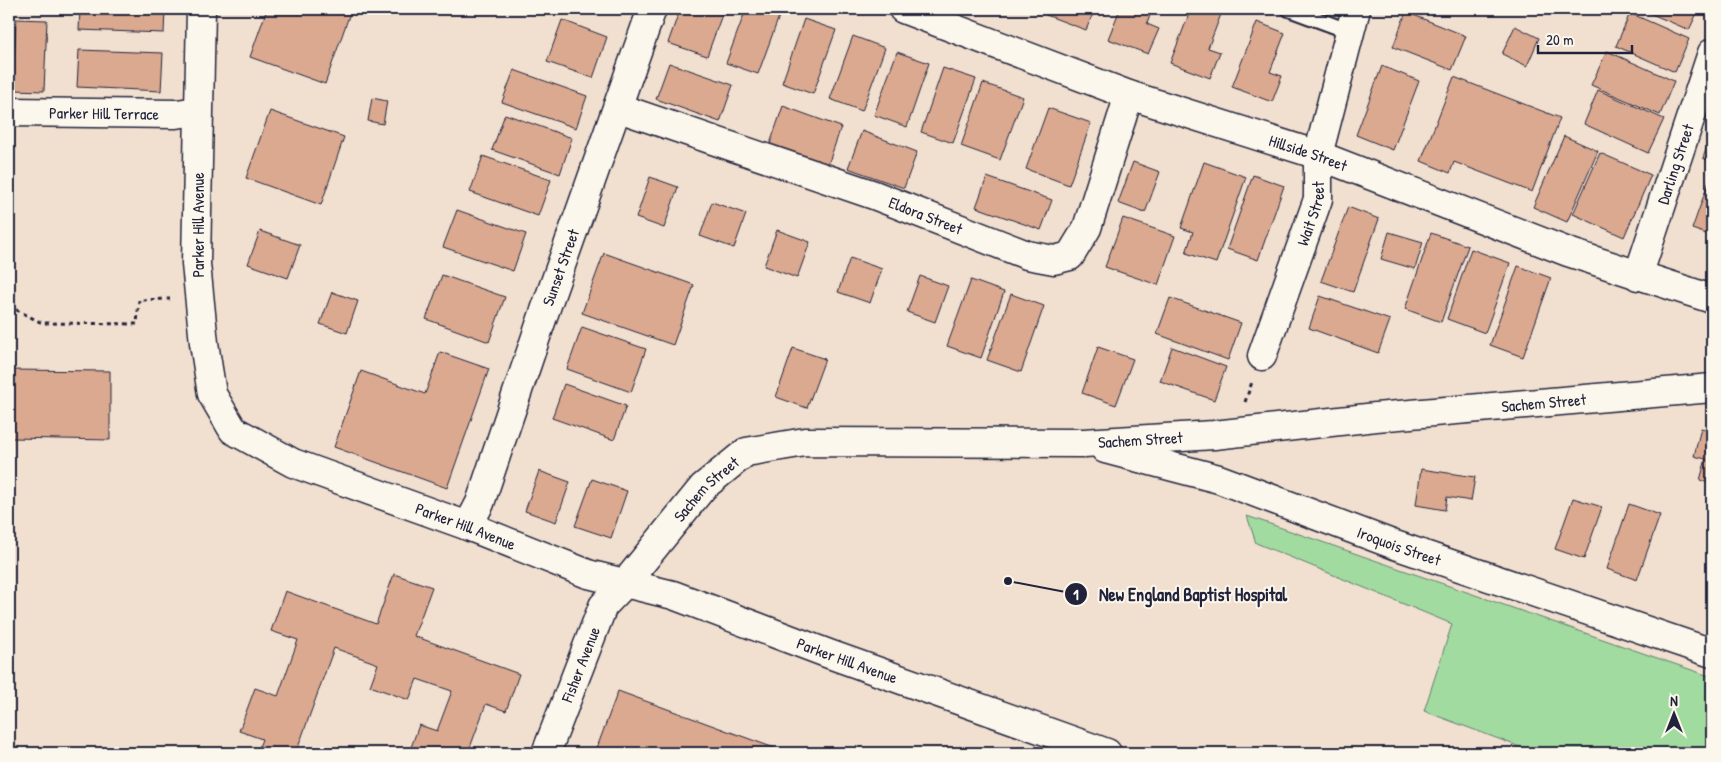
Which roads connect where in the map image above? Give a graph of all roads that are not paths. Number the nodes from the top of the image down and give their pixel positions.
1 (201, 9) edge
2 (652, 9) edge
3 (903, 9) edge
4 (1289, 9) edge
5 (1354, 21) edge
6 (1712, 53) edge
7 (1129, 95) junction
8 (618, 108) junction
9 (198, 111) junction
10 (9, 112) edge
11 (1318, 155) junction
12 (1638, 276) junction
13 (1712, 299) edge
14 (1262, 356) dead end
15 (1712, 388) edge
16 (1084, 443) junction
17 (468, 526) junction
18 (626, 582) junction
19 (1712, 653) edge
20 (546, 753) edge
21 (1107, 753) edge

1 - 9 street, Parker Hill Avenue
2 - 8 street, Sunset Street
3 - 7 street, Hillside Street
4 - 5 lane
5 - 11 street, Wait Street
6 - 12 street, Darling Street
7 - 8 street, Eldora Street
7 - 11 street, Hillside Street
8 - 17 street, Sunset Street
9 - 10 street, Parker Hill Terrace
9 - 17 street, Parker Hill Avenue
11 - 12 street, Hillside Street
11 - 14 street, Wait Street
12 - 13 street, Hillside Street
15 - 16 street, Sachem Street
16 - 18 street, Sachem Street
16 - 19 street, Iroquois Street
17 - 18 street, Parker Hill Avenue
18 - 20 street, Fisher Avenue
18 - 21 street, Parker Hill Avenue

